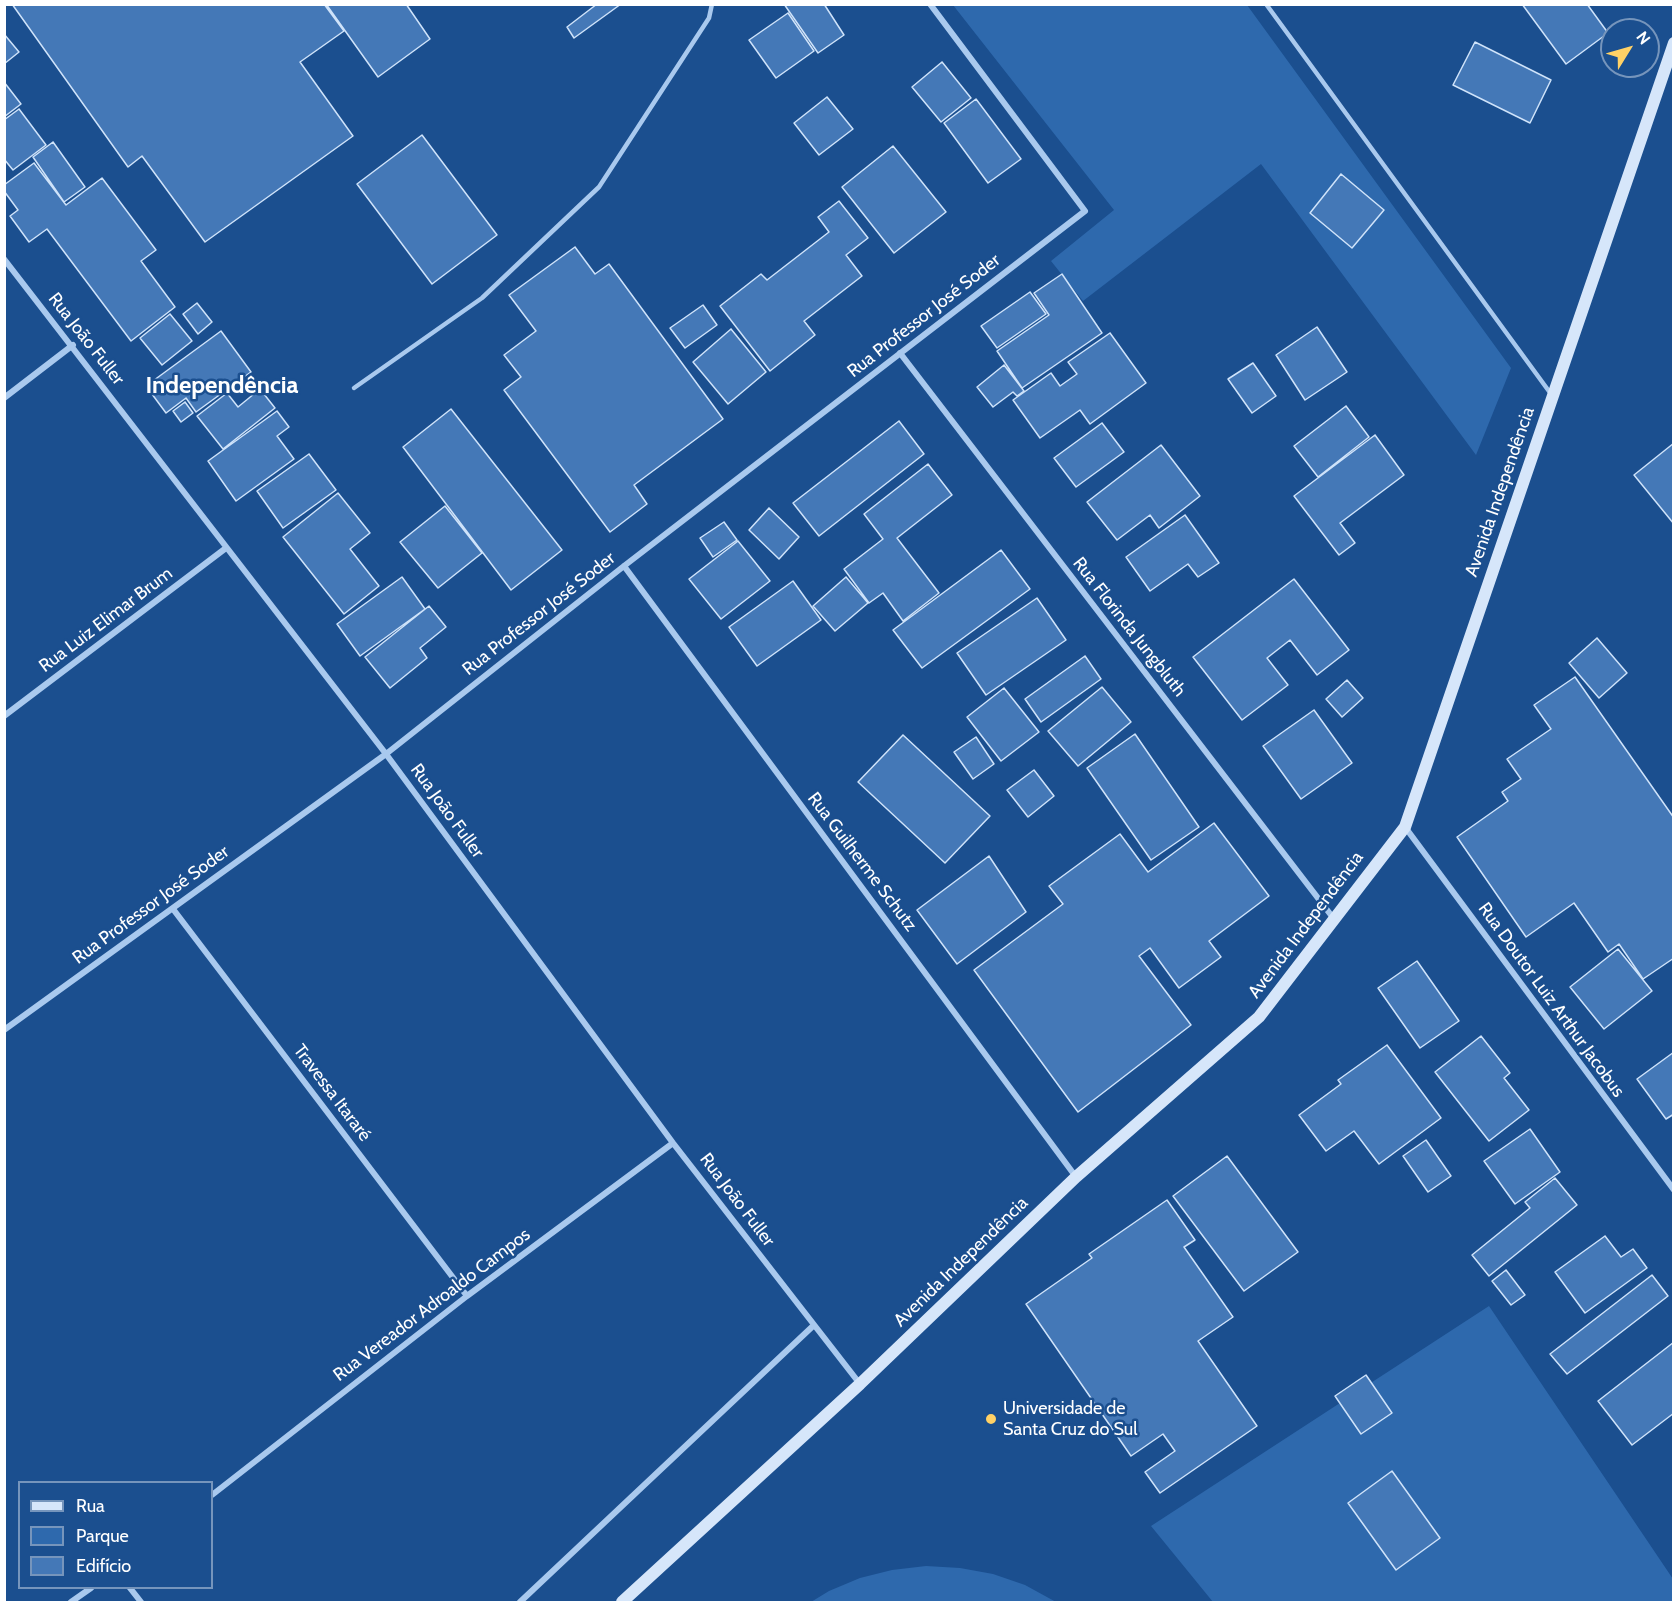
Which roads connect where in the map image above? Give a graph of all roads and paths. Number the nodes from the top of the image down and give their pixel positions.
1 (712, 4) edge
2 (930, 4) edge
3 (1266, 4) edge
4 (1674, 43) edge
5 (4, 259) edge
6 (73, 345) junction
7 (900, 353) junction
8 (354, 388) dead end
9 (1552, 396) junction
10 (4, 398) edge
11 (226, 548) junction
12 (624, 566) junction
13 (4, 716) edge
14 (386, 753) junction
15 (1405, 827) junction
16 (173, 909) junction
17 (1334, 919) junction
18 (4, 1030) edge
19 (673, 1143) junction
20 (1076, 1177) junction
21 (1674, 1190) edge
22 (466, 1296) junction
23 (813, 1326) junction
24 (860, 1384) junction
25 (213, 1494) edge
26 (88, 1589) edge
27 (131, 1589) edge
28 (71, 1602) edge
29 (141, 1602) edge
30 (520, 1602) edge
31 (622, 1602) edge

1 - 8 lane
2 - 7 street, Rua Professor José Soder
3 - 9 lane
4 - 9 main road, Avenida Independência
5 - 6 street, Rua João Fuller
6 - 10 street
6 - 11 street, Rua João Fuller
7 - 12 street, Rua Professor José Soder
7 - 17 street, Rua Florinda Jungbluth
9 - 15 main road, Avenida Independência
11 - 13 street, Rua Luiz Elimar Brum
11 - 14 street, Rua João Fuller
12 - 14 street, Rua Professor José Soder
12 - 20 street, Rua Guilherme Schutz
14 - 16 street, Rua Professor José Soder
14 - 19 street, Rua João Fuller
15 - 17 main road, Avenida Independência
15 - 21 street, Rua Doutor Luiz Arthur Jacobus
16 - 18 street, Rua Professor José Soder
16 - 22 street, Travessa Itararé
17 - 20 main road, Avenida Independência
19 - 22 street, Rua Vereador Adroaldo Campos
19 - 23 street, Rua João Fuller
20 - 24 main road, Avenida Independência
22 - 25 street, Rua Vereador Adroaldo Campos
23 - 24 street, Rua João Fuller
23 - 30 street
24 - 31 main road, Avenida Independência
26 - 28 street
27 - 29 street

